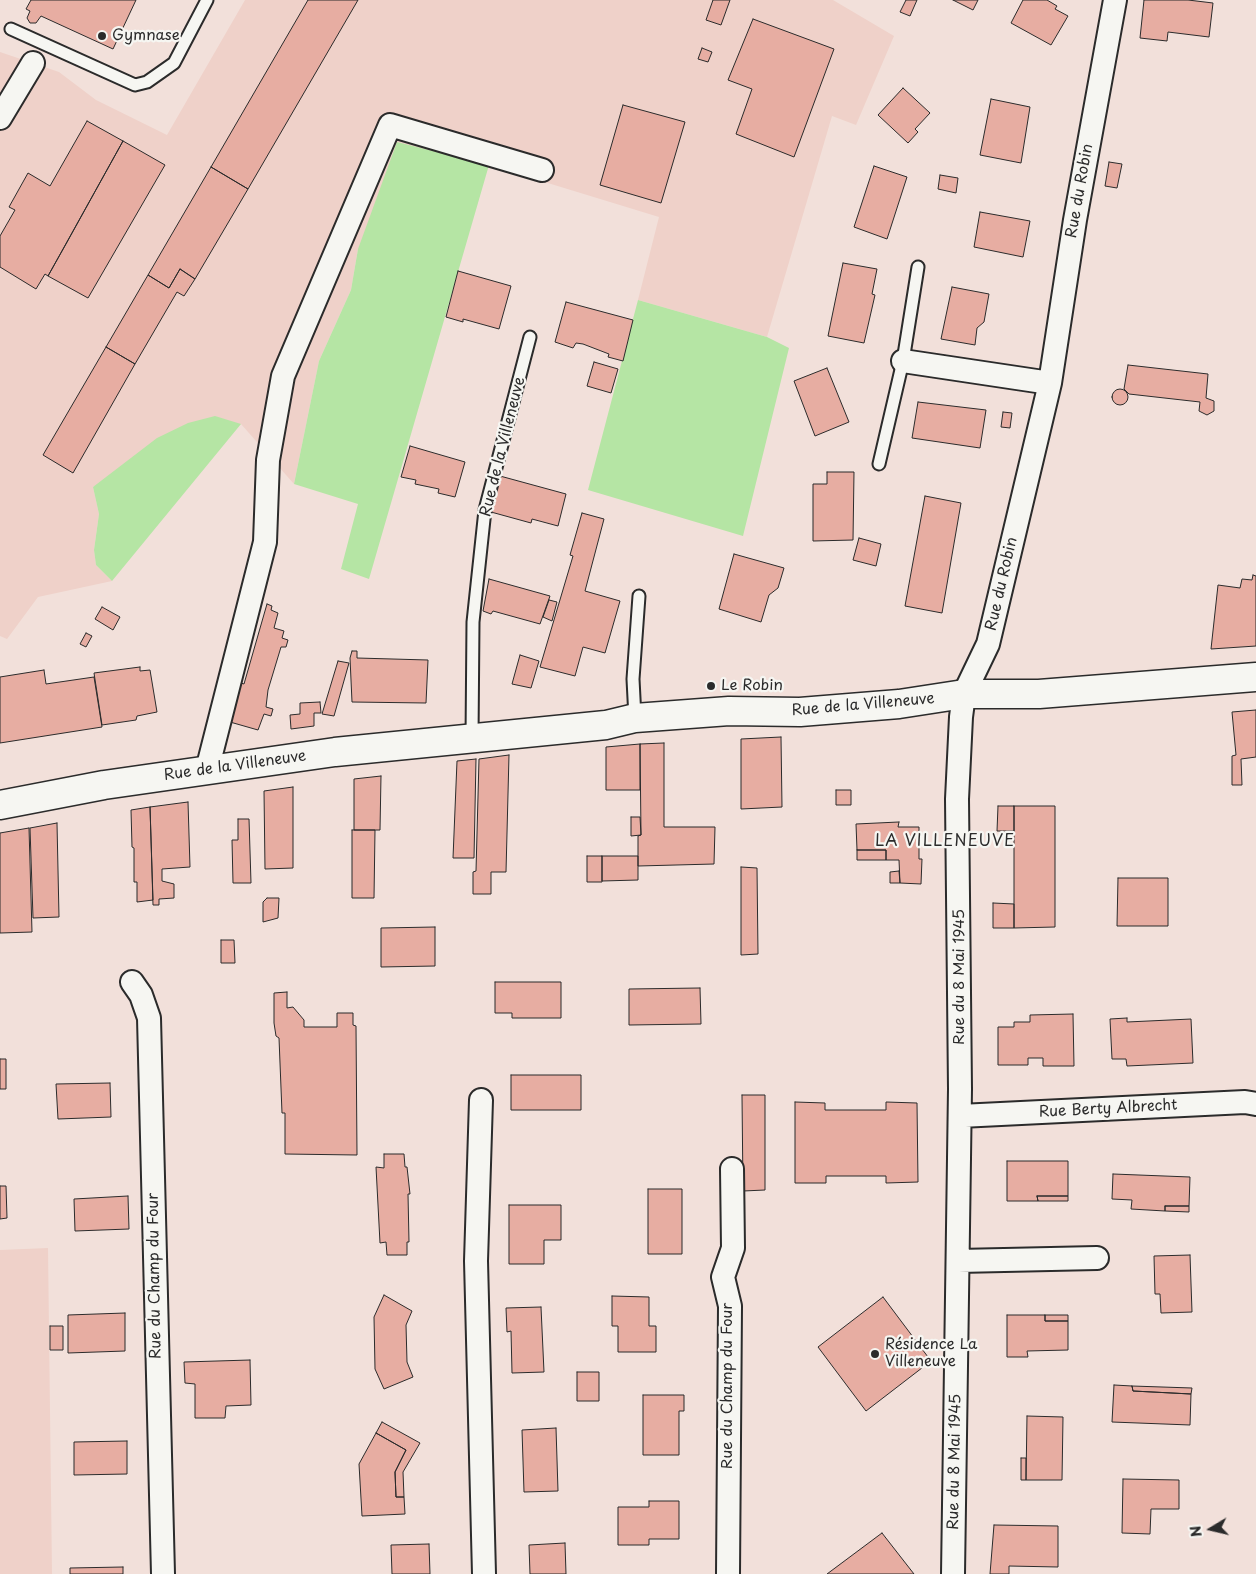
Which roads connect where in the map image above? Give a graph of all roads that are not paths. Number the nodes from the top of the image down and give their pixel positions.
1 (207, 0) edge
2 (1114, 0) edge
3 (10, 29) dead end
4 (37, 53) junction
5 (0, 118) edge
6 (542, 170) dead end
7 (918, 267) dead end
8 (530, 337) dead end
9 (903, 361) junction
10 (1050, 383) junction
11 (879, 464) dead end
12 (638, 596) dead end
13 (1256, 677) edge
14 (964, 694) junction
15 (635, 718) junction
16 (472, 738) junction
17 (207, 770) junction
18 (0, 804) edge
19 (132, 982) dead end
20 (481, 1100) dead end
21 (1256, 1104) edge
22 (960, 1116) junction
23 (732, 1169) dead end
24 (1097, 1258) dead end
25 (958, 1261) junction
26 (163, 1574) edge
27 (484, 1574) edge
28 (728, 1574) edge
29 (953, 1574) edge

1 - 4 lane
2 - 10 street, Rue du Robin
3 - 4 lane
4 - 5 street
6 - 17 street
7 - 9 lane
8 - 16 lane, Rue de la Villeneuve
9 - 10 street
9 - 11 lane
10 - 14 street, Rue du Robin
12 - 15 lane
13 - 14 main road, Rue de la Villeneuve
14 - 15 main road, Rue de la Villeneuve
14 - 22 street, Rue du 8 Mai 1945
15 - 16 main road, Rue de la Villeneuve
16 - 17 main road, Rue de la Villeneuve
17 - 18 main road, Rue de la Villeneuve
19 - 26 street, Rue du Champ du Four
20 - 27 street
21 - 22 street, Rue Berty Albrecht
22 - 25 street, Rue du 8 Mai 1945
23 - 28 street, Rue du Champ du Four
24 - 25 street
25 - 29 street, Rue du 8 Mai 1945

